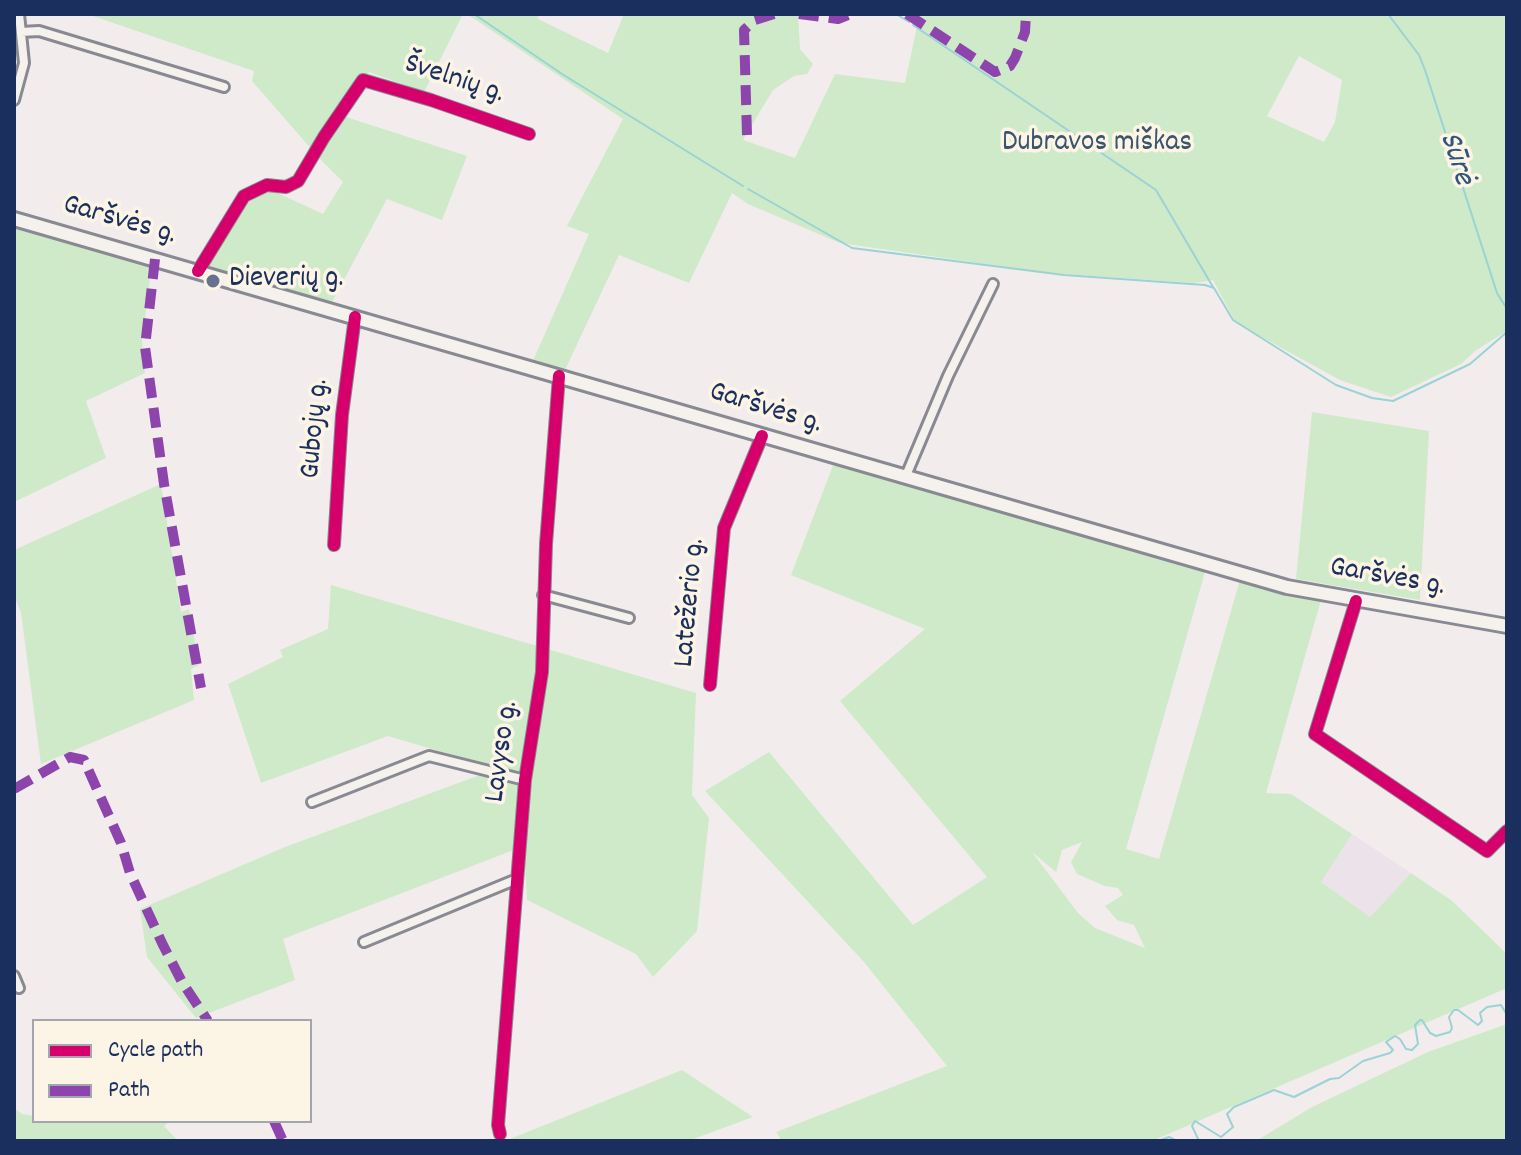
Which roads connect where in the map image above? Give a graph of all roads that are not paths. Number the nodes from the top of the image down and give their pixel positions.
1 (19, 14) edge
2 (21, 32) junction
3 (224, 87) dead end
4 (14, 100) edge
5 (529, 134) dead end
6 (14, 219) edge
7 (198, 271) junction
8 (993, 284) dead end
9 (355, 317) junction
10 (559, 376) junction
11 (762, 436) junction
12 (905, 478) junction
13 (334, 545) dead end
14 (543, 595) junction
15 (1356, 601) junction
16 (629, 618) dead end
17 (1507, 626) edge
18 (710, 685) dead end
19 (525, 780) junction
20 (312, 802) dead end
21 (1507, 831) edge
22 (517, 879) junction
23 (364, 942) dead end
24 (14, 976) edge
25 (19, 988) dead end
26 (500, 1134) dead end

1 - 2 street
2 - 3 street
2 - 4 street
5 - 7 street, Švelnių g.
6 - 7 main road, Garšvės g.
7 - 9 main road, Garšvės g.
8 - 12 street
9 - 10 main road, Garšvės g.
9 - 13 street, Gubojų g.
10 - 11 main road, Garšvės g.
10 - 14 street, Lavyso g.
11 - 12 main road, Garšvės g.
11 - 18 street, Latežerio g.
12 - 15 main road, Garšvės g.
14 - 16 street
14 - 19 street, Lavyso g.
15 - 17 main road, Garšvės g.
15 - 21 street
19 - 20 street
19 - 22 street, Lavyso g.
22 - 23 street
22 - 26 street, Lavyso g.
24 - 25 street

